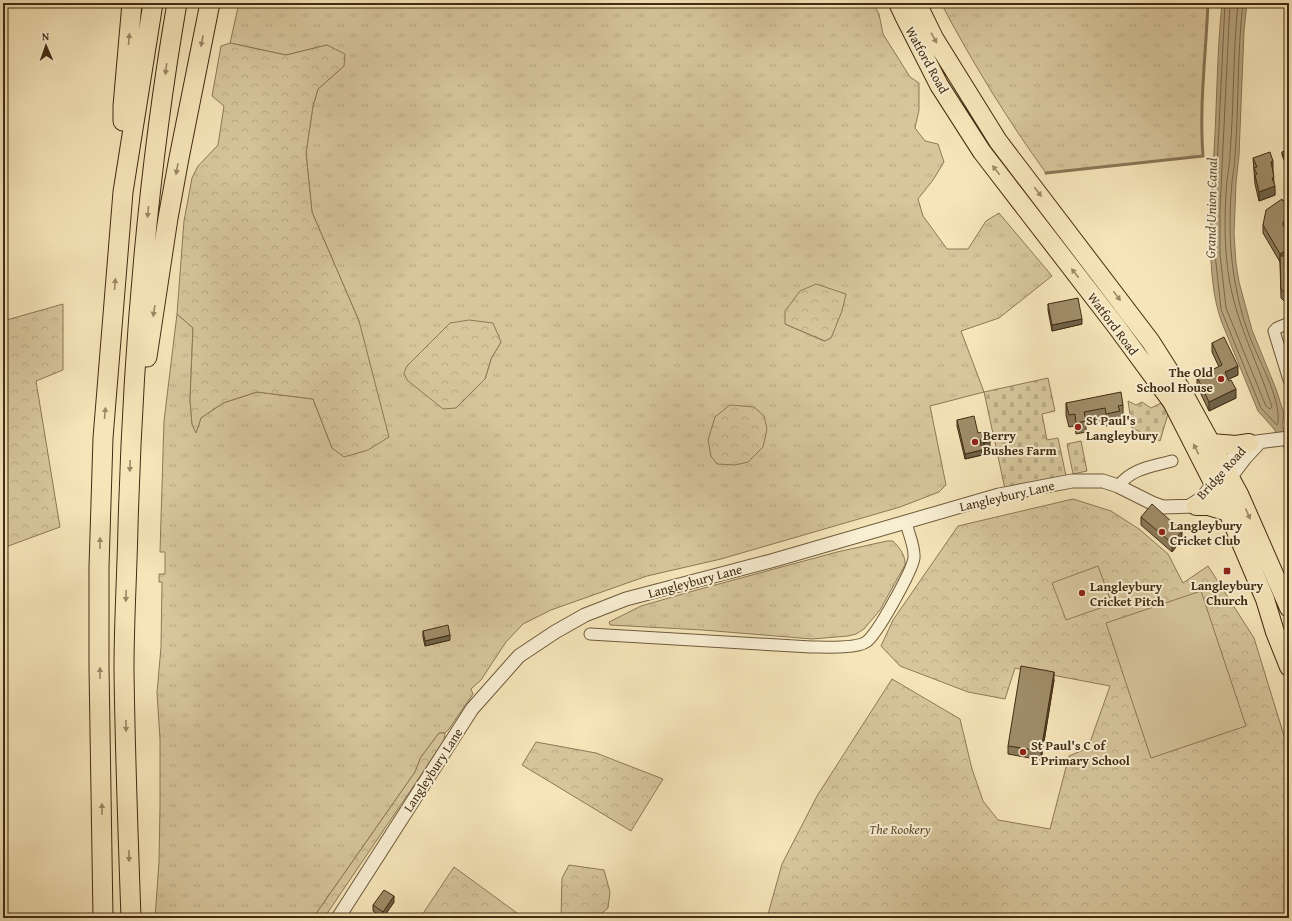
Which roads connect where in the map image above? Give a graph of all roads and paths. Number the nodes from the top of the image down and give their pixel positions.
1 (132, 3) edge
2 (153, 3) edge
3 (177, 3) edge
4 (210, 3) edge
5 (898, 3) edge
6 (917, 3) edge
7 (123, 192) junction
8 (1289, 323) edge
9 (1289, 380) edge
10 (132, 427) junction
11 (1289, 438) edge
12 (1259, 442) junction
13 (1211, 443) junction
14 (1172, 461) dead end
15 (1228, 473) junction
16 (1118, 486) junction
17 (1216, 488) junction
18 (1192, 506) junction
19 (1228, 512) junction
20 (906, 522) junction
21 (1289, 608) edge
22 (590, 634) dead end
23 (1289, 667) edge
24 (103, 918) edge
25 (130, 918) edge
26 (338, 918) edge

7 -> 1 highway
2 - 7 highway
3 -> 10 highway
4 -> 10 highway
17 -> 5 highway, Watford Road
6 -> 13 highway, Watford Road
24 -> 7 highway
8 - 9 street
10 -> 25 highway
11 - 12 street
12 - 13 highway
12 - 15 street, Bridge Road
13 - 15 highway, Watford Road
14 - 16 street
15 - 17 street, Bridge Road
15 -> 21 highway, Watford Road
16 - 18 street, Langleybury Lane
16 - 20 street, Langleybury Lane
17 - 18 street, Bridge Road
17 - 19 highway, Watford Road
18 - 19 highway
19 - 23 highway, Watford Road
20 - 22 street
20 - 26 street, Langleybury Lane

